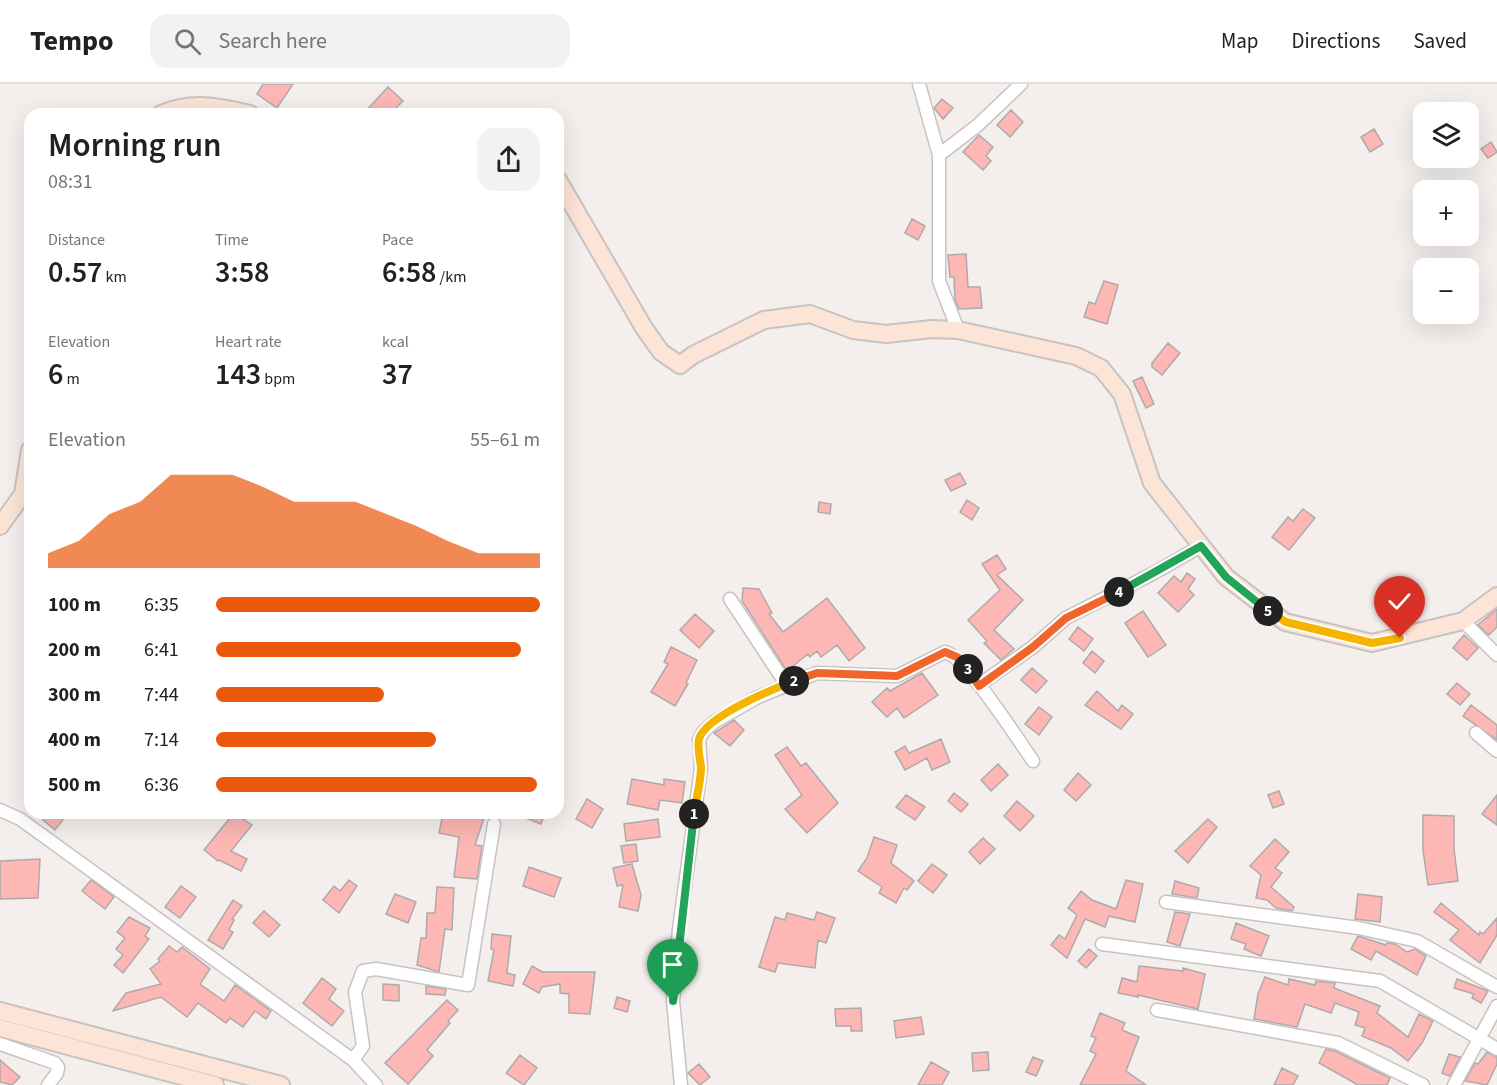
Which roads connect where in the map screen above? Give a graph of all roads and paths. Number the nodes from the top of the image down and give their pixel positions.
1 (919, 84) edge
2 (1021, 84) edge
3 (175, 108) edge
4 (226, 108) edge
5 (939, 155) junction
6 (564, 190) edge
7 (958, 330) junction
8 (24, 489) edge
9 (0, 526) edge
10 (1201, 546) junction
11 (1497, 596) edge
12 (730, 599) dead end
13 (1463, 621) junction
14 (1497, 655) edge
15 (786, 684) junction
16 (979, 686) junction
17 (1476, 733) dead end
18 (1497, 751) edge
19 (1033, 760) dead end
20 (0, 810) edge
21 (494, 824) dead end
22 (1166, 902) dead end
23 (1102, 944) dead end
24 (1497, 987) edge
25 (1497, 1006) edge
26 (1157, 1010) dead end
27 (0, 1011) edge
28 (0, 1028) edge
29 (1480, 1038) junction
30 (0, 1044) edge
31 (1497, 1049) edge
32 (353, 1060) junction
33 (48, 1085) edge
34 (215, 1085) edge
35 (281, 1085) edge
36 (376, 1085) edge
37 (681, 1085) edge
38 (1423, 1085) edge
39 (1454, 1085) edge

1 - 5 street
2 - 5 street
3 - 4 main road
5 - 7 street
6 - 7 main road
7 - 10 main road
8 - 9 main road
10 - 13 main road
10 - 16 street
11 - 13 main road
12 - 15 street
13 - 14 street
15 - 16 street
15 - 37 street
16 - 19 street
17 - 18 street
20 - 32 street
21 - 32 street
22 - 24 street
23 - 29 street
25 - 29 street
26 - 38 street
27 - 35 main road
28 - 34 main road
29 - 31 street
29 - 39 street
30 - 33 street
32 - 36 street

